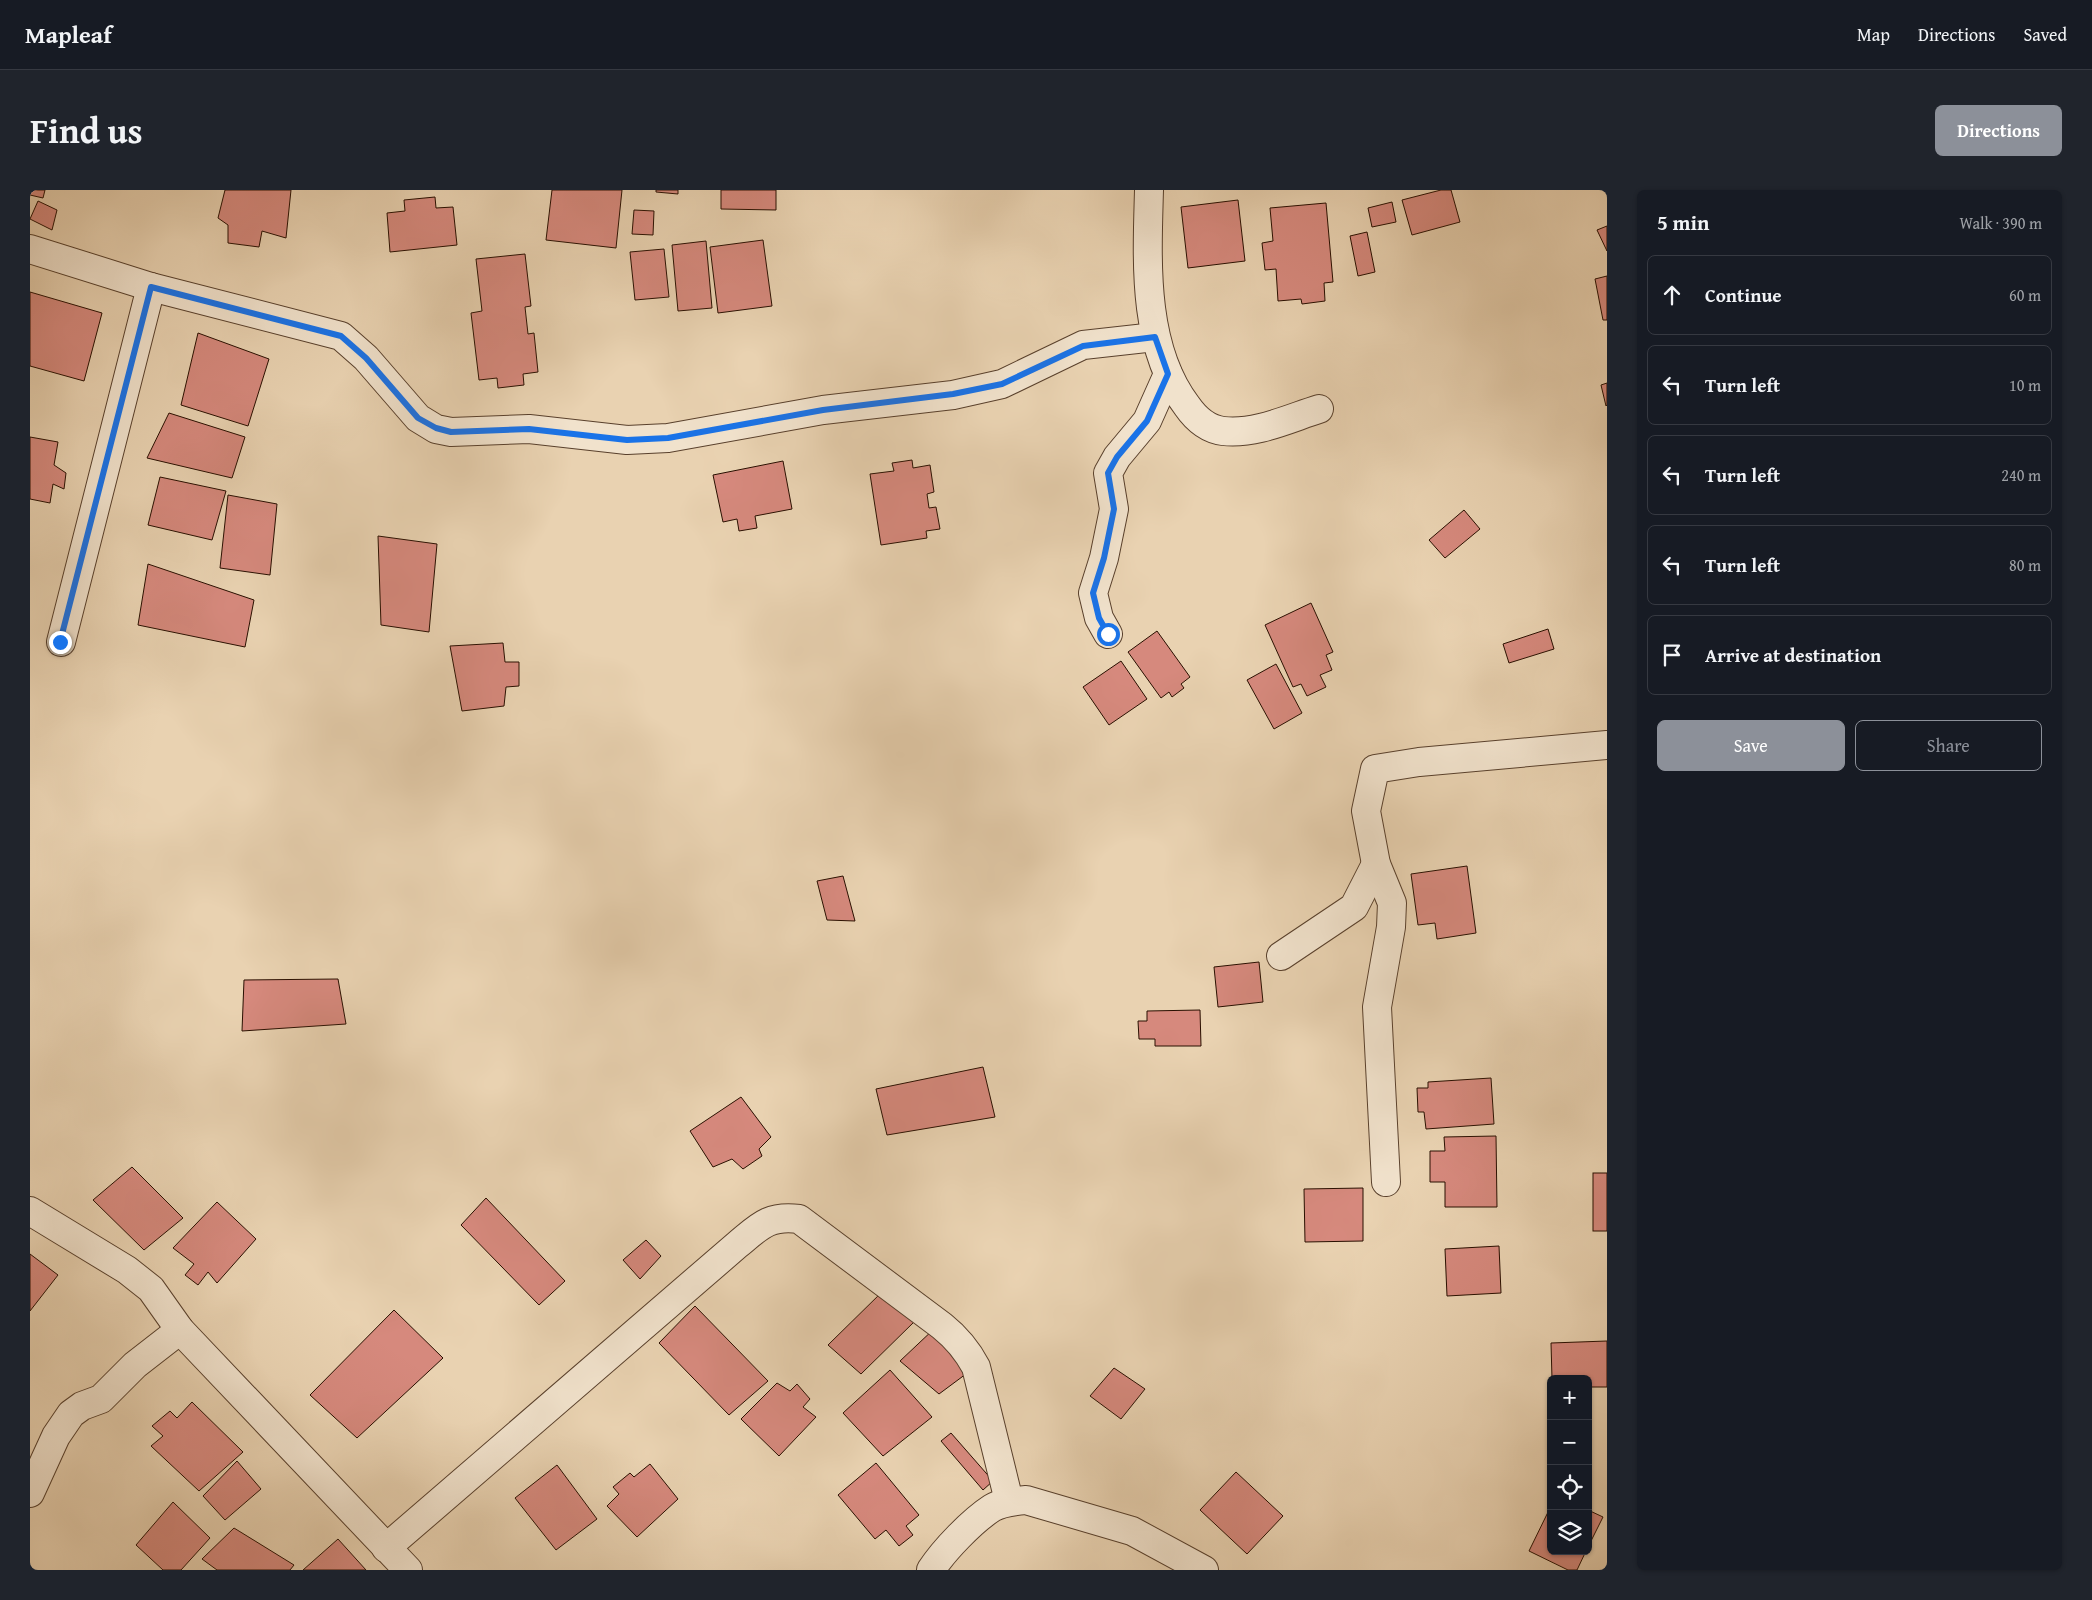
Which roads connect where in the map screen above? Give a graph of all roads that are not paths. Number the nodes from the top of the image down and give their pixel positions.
1 (1149, 190) edge
2 (30, 249) edge
3 (151, 287) junction
4 (1155, 337) junction
5 (1168, 374) junction
6 (1319, 409) dead end
7 (1108, 634) dead end
8 (60, 642) dead end
9 (1607, 745) edge
10 (1376, 864) junction
11 (1281, 956) dead end
12 (1386, 1182) dead end
13 (30, 1211) edge
14 (180, 1330) junction
15 (30, 1493) edge
16 (1009, 1501) junction
17 (386, 1548) junction
18 (408, 1570) edge
19 (931, 1570) edge
20 (1204, 1570) edge

1 - 4 street
2 - 3 street
3 - 4 street
3 - 8 street
4 - 5 street
5 - 6 street
5 - 7 street
9 - 10 street
10 - 11 street
10 - 12 street
13 - 14 street
14 - 15 street
14 - 17 street
16 - 17 street
16 - 19 street
16 - 20 street
17 - 18 street

